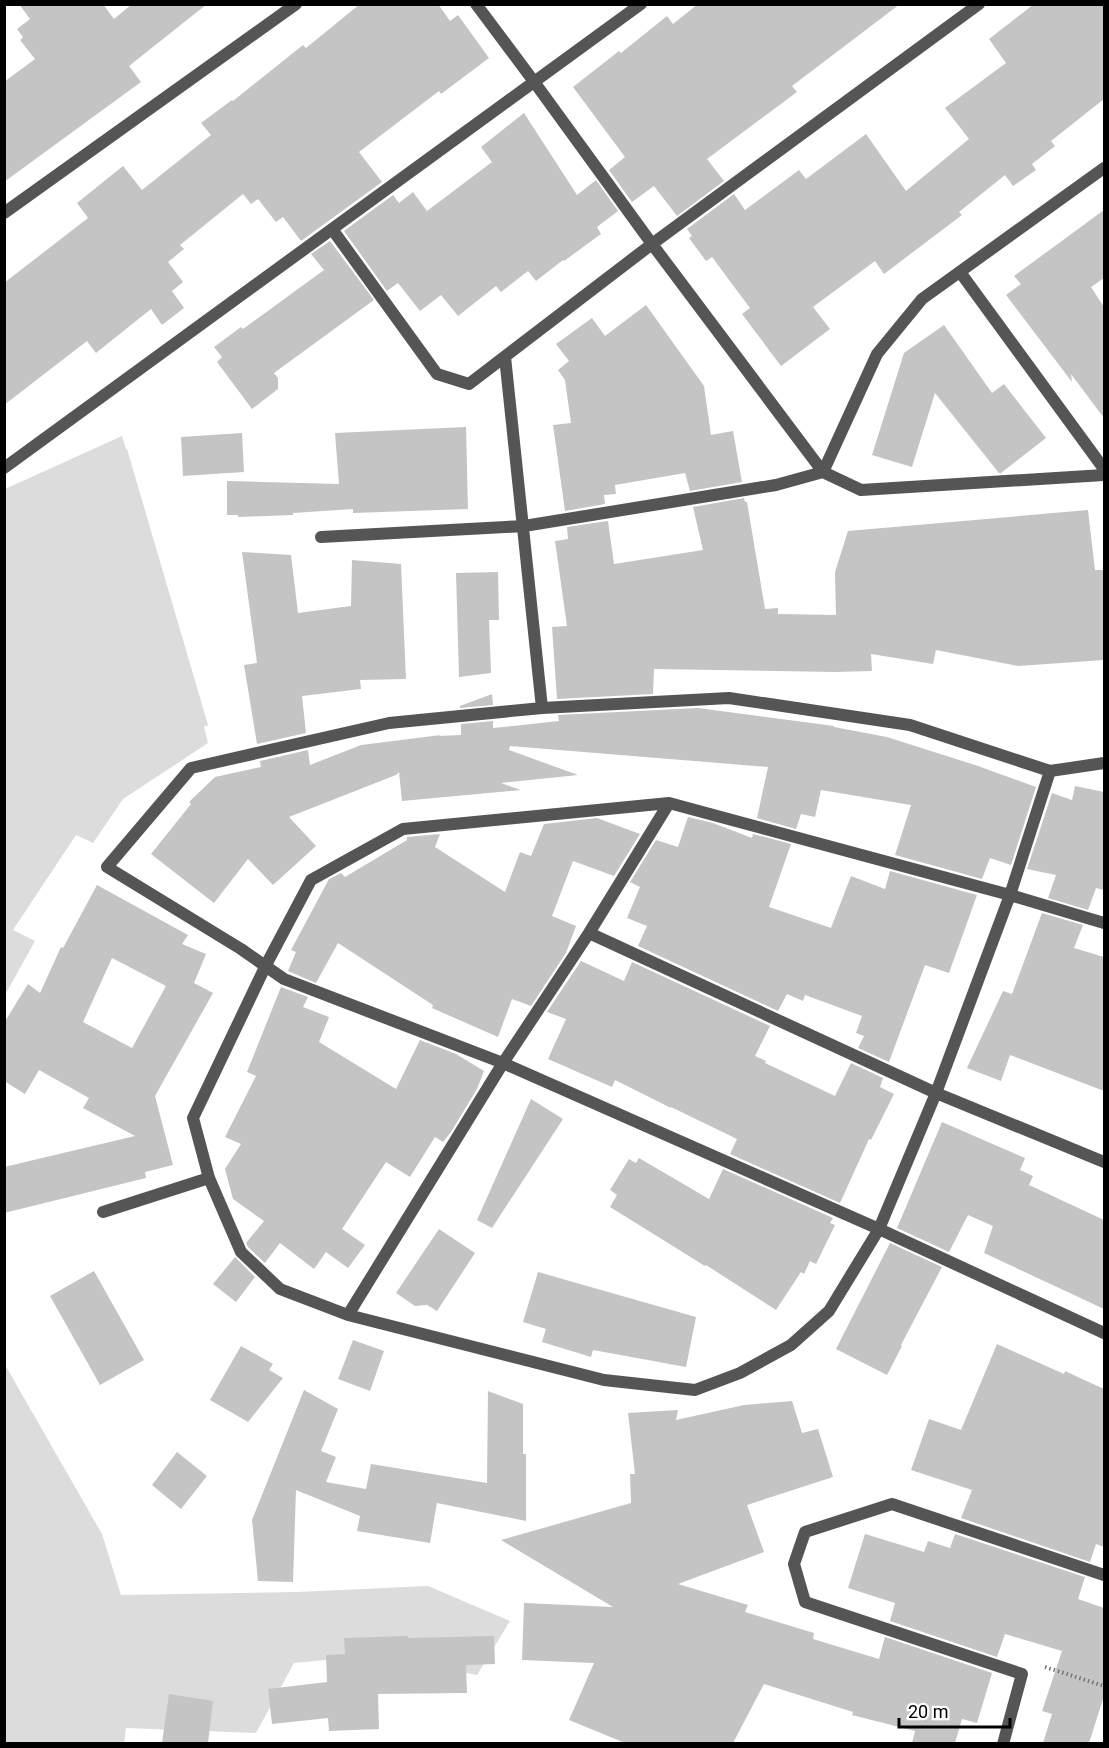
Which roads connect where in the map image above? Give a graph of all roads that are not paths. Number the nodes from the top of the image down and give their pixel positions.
1 (296, 4) edge
2 (476, 4) edge
3 (641, 4) edge
4 (979, 4) edge
5 (535, 83) junction
6 (1104, 168) edge
7 (4, 213) edge
8 (332, 229) junction
9 (652, 244) junction
10 (960, 272) junction
11 (505, 357) junction
12 (4, 468) edge
13 (1104, 469) edge
14 (823, 472) junction
15 (1104, 475) edge
16 (524, 526) junction
17 (321, 537) dead end
18 (542, 708) junction
19 (1104, 763) edge
20 (1050, 771) junction
21 (669, 803) junction
22 (1010, 895) junction
23 (1104, 923) edge
24 (589, 933) junction
25 (266, 965) junction
26 (503, 1063) junction
27 (936, 1093) junction
28 (1104, 1162) edge
29 (209, 1179) junction
30 (103, 1212) dead end
31 (879, 1230) junction
32 (348, 1315) junction
33 (1104, 1333) edge
34 (1104, 1575) edge
35 (1003, 1743) edge

1 - 7 street
2 - 5 street
3 - 5 street
4 - 9 street
5 - 8 street
5 - 9 street
6 - 10 street
8 - 11 street
8 - 12 street
9 - 11 street
9 - 14 street
10 - 13 street
10 - 14 street
11 - 16 street
14 - 15 street
14 - 16 street
16 - 17 street
16 - 18 street
18 - 20 street
18 - 25 street
19 - 20 street
20 - 22 street
21 - 22 street
21 - 24 street
21 - 25 street
22 - 23 street
22 - 27 street
24 - 26 street
24 - 27 street
25 - 26 street
25 - 29 street
26 - 31 street
26 - 32 street
27 - 28 street
27 - 31 street
29 - 30 street
29 - 32 street
31 - 32 street
31 - 33 street
34 - 35 street

